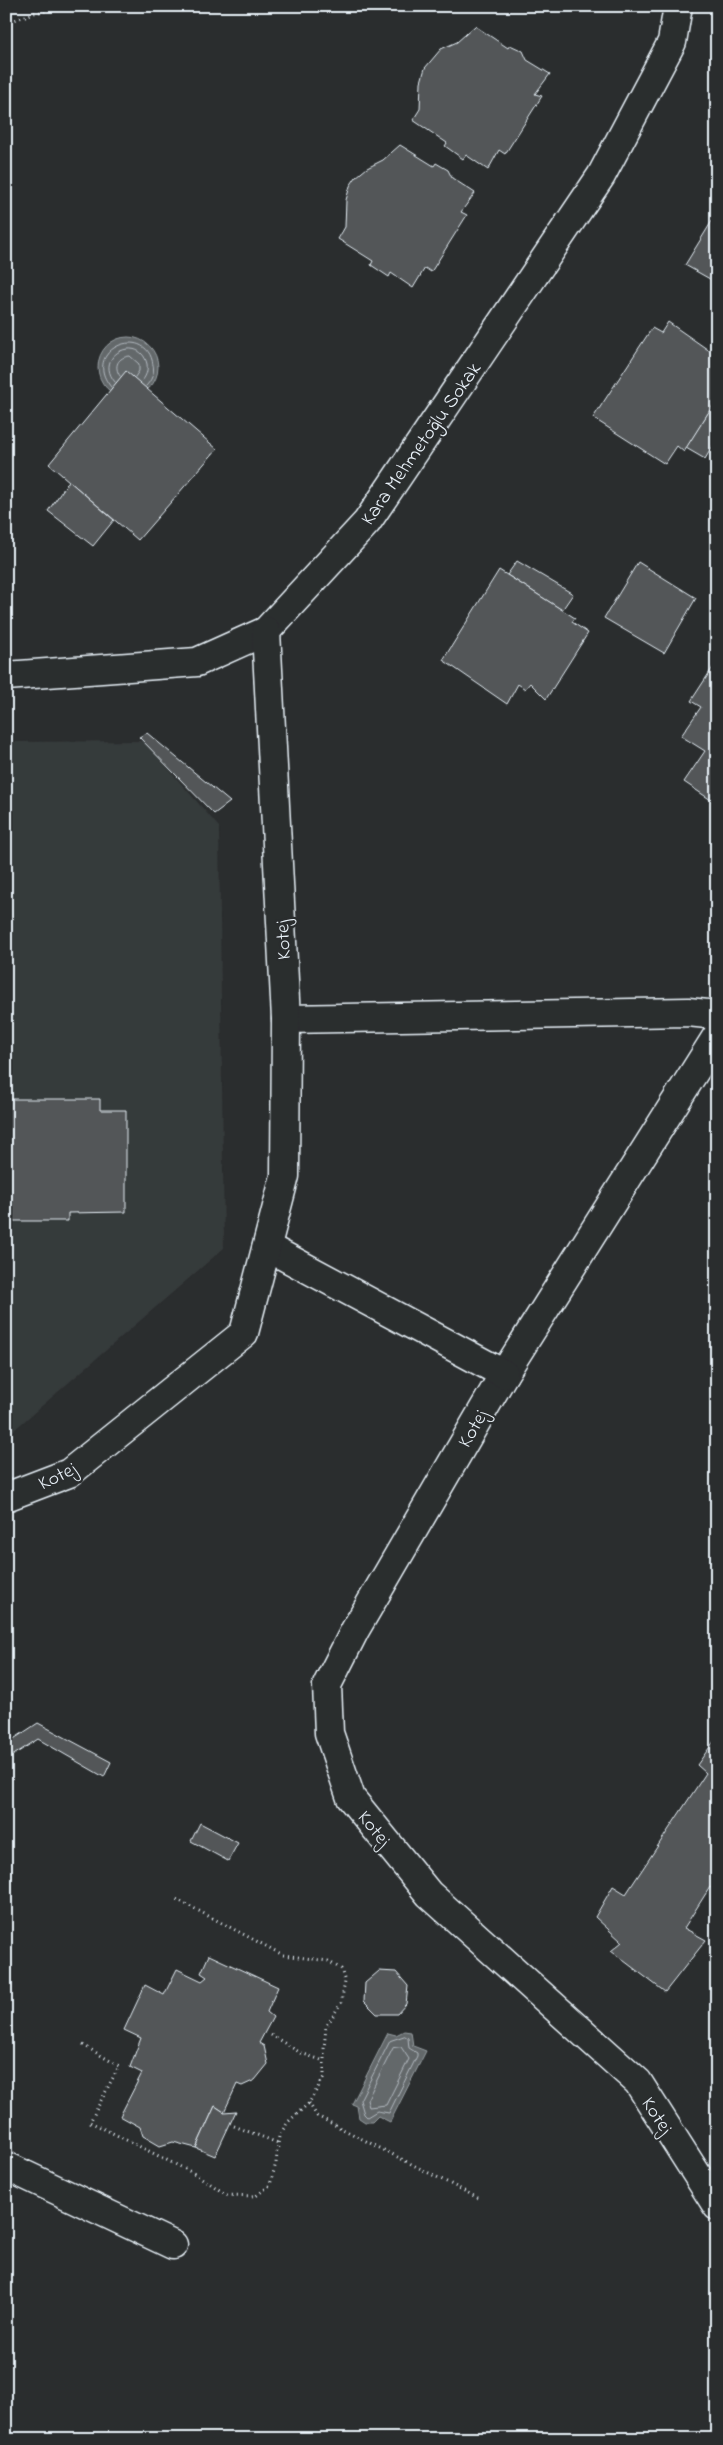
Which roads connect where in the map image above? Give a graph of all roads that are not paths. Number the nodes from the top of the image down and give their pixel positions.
1 (678, 6) edge
2 (266, 631) junction
3 (6, 676) edge
4 (717, 1015) edge
5 (286, 1019) junction
6 (717, 1036) edge
7 (267, 1247) junction
8 (504, 1374) junction
9 (6, 1496) edge
10 (6, 2166) edge
11 (717, 2206) edge
12 (173, 2245) dead end

1 - 2 street, Kara Mehmetoğlu Sokak
2 - 3 street, Kara Mehmetoğlu Sokak
2 - 5 street, Kotej
4 - 5 street
5 - 7 street, Kotej
6 - 8 street, Kotej
7 - 8 street
7 - 9 street, Kotej
8 - 11 street, Kotej
10 - 12 street

